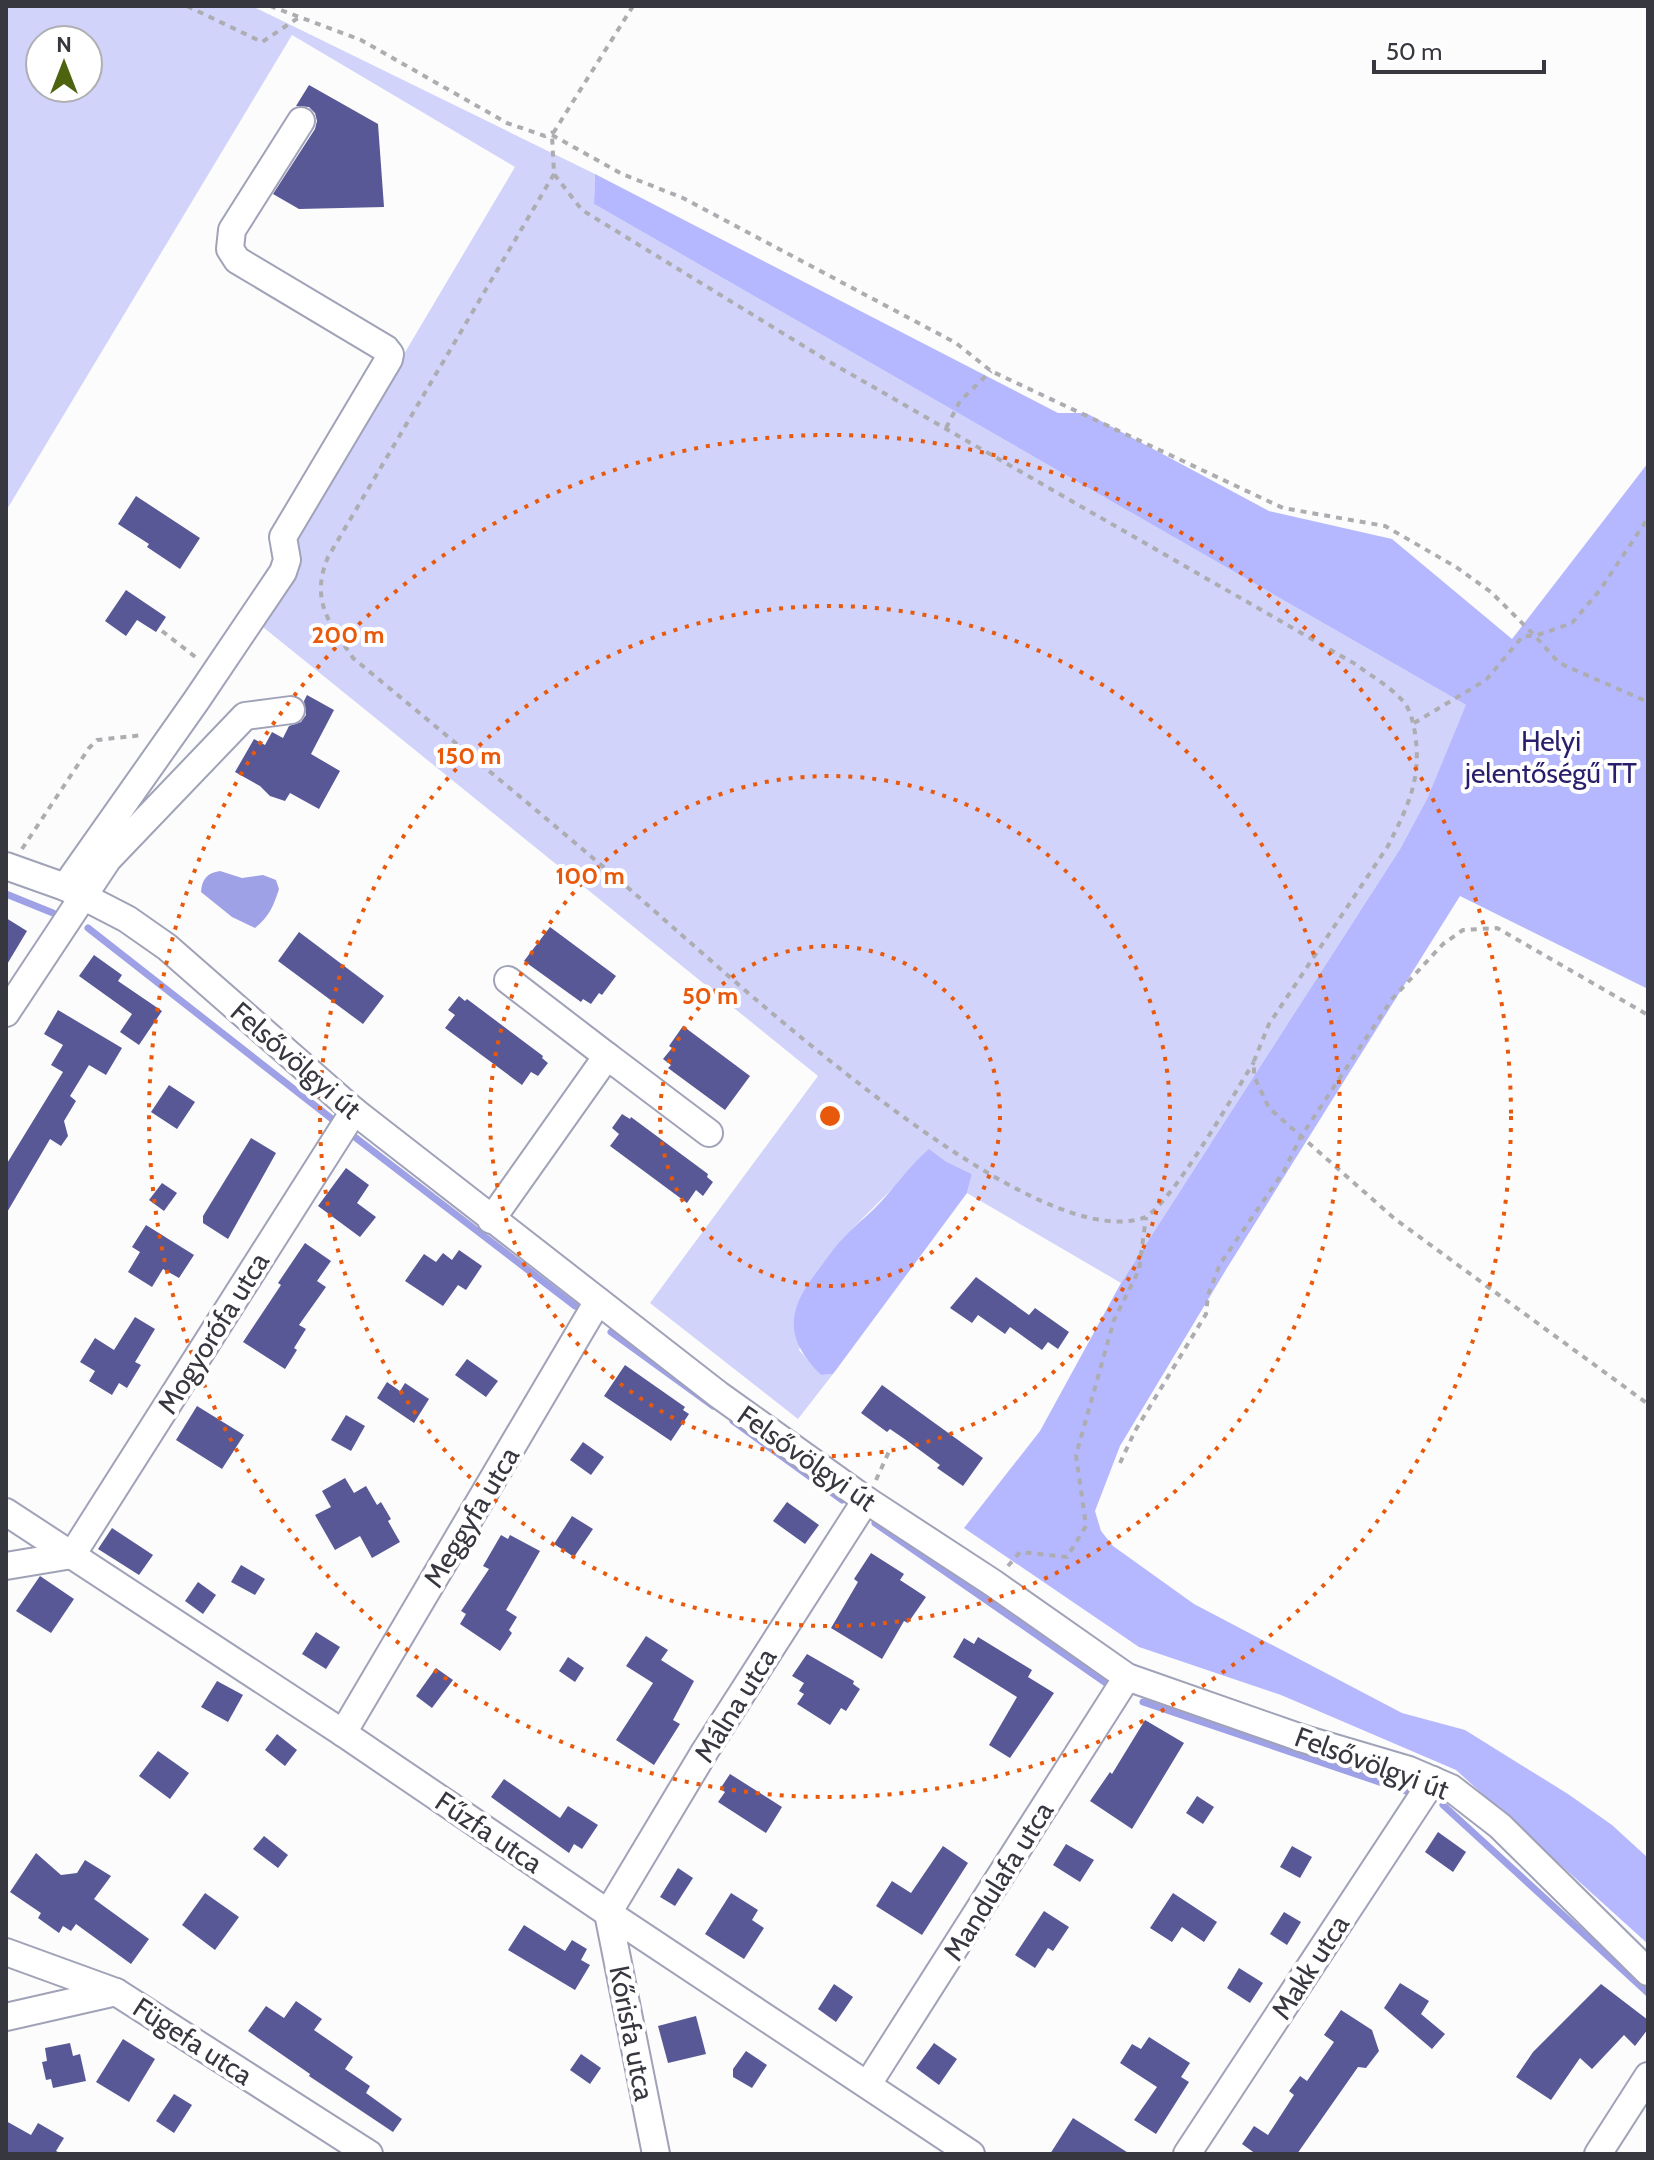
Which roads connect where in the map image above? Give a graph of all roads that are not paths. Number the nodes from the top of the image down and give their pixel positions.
1 (301, 121) dead end
2 (291, 710) dead end
3 (8, 867) edge
4 (73, 892) junction
5 (508, 980) dead end
6 (6, 1013) edge
7 (607, 1056) junction
8 (354, 1111) junction
9 (709, 1133) dead end
10 (491, 1220) junction
11 (598, 1301) junction
12 (864, 1499) junction
13 (6, 1512) edge
14 (72, 1555) junction
15 (6, 1566) edge
16 (1127, 1677) junction
17 (343, 1733) junction
18 (1433, 1780) junction
19 (608, 1913) junction
20 (6, 1952) edge
21 (1648, 1972) edge
22 (116, 1992) junction
23 (6, 2017) edge
24 (1648, 2076) edge
25 (868, 2084) junction
26 (369, 2154) edge
27 (656, 2154) edge
28 (971, 2154) edge
29 (1187, 2154) edge
30 (1598, 2154) edge

1 - 4 street
2 - 4 street
3 - 4 street, Felsővölgyi út
4 - 6 street
4 - 8 street, Felsővölgyi út
5 - 7 street
7 - 9 street
7 - 10 street
8 - 10 street, Felsővölgyi út
8 - 14 street, Mogyorófa utca
10 - 11 street, Felsővölgyi út
11 - 12 street, Felsővölgyi út
11 - 17 street, Meggyfa utca
12 - 16 street, Felsővölgyi út
12 - 19 street, Málna utca
13 - 14 street, Fűzfa utca
14 - 15 street
14 - 17 street, Fűzfa utca
16 - 18 street, Felsővölgyi út
16 - 25 street, Mandulafa utca
17 - 19 street, Fűzfa utca
18 - 21 street, Felsővölgyi út
18 - 29 street, Makk utca
19 - 25 street, Fűzfa utca
19 - 27 street, Kőrisfa utca
20 - 22 street, Fügefa utca
22 - 23 street
22 - 26 street, Fügefa utca
24 - 30 street
25 - 28 street, Fűzfa utca

